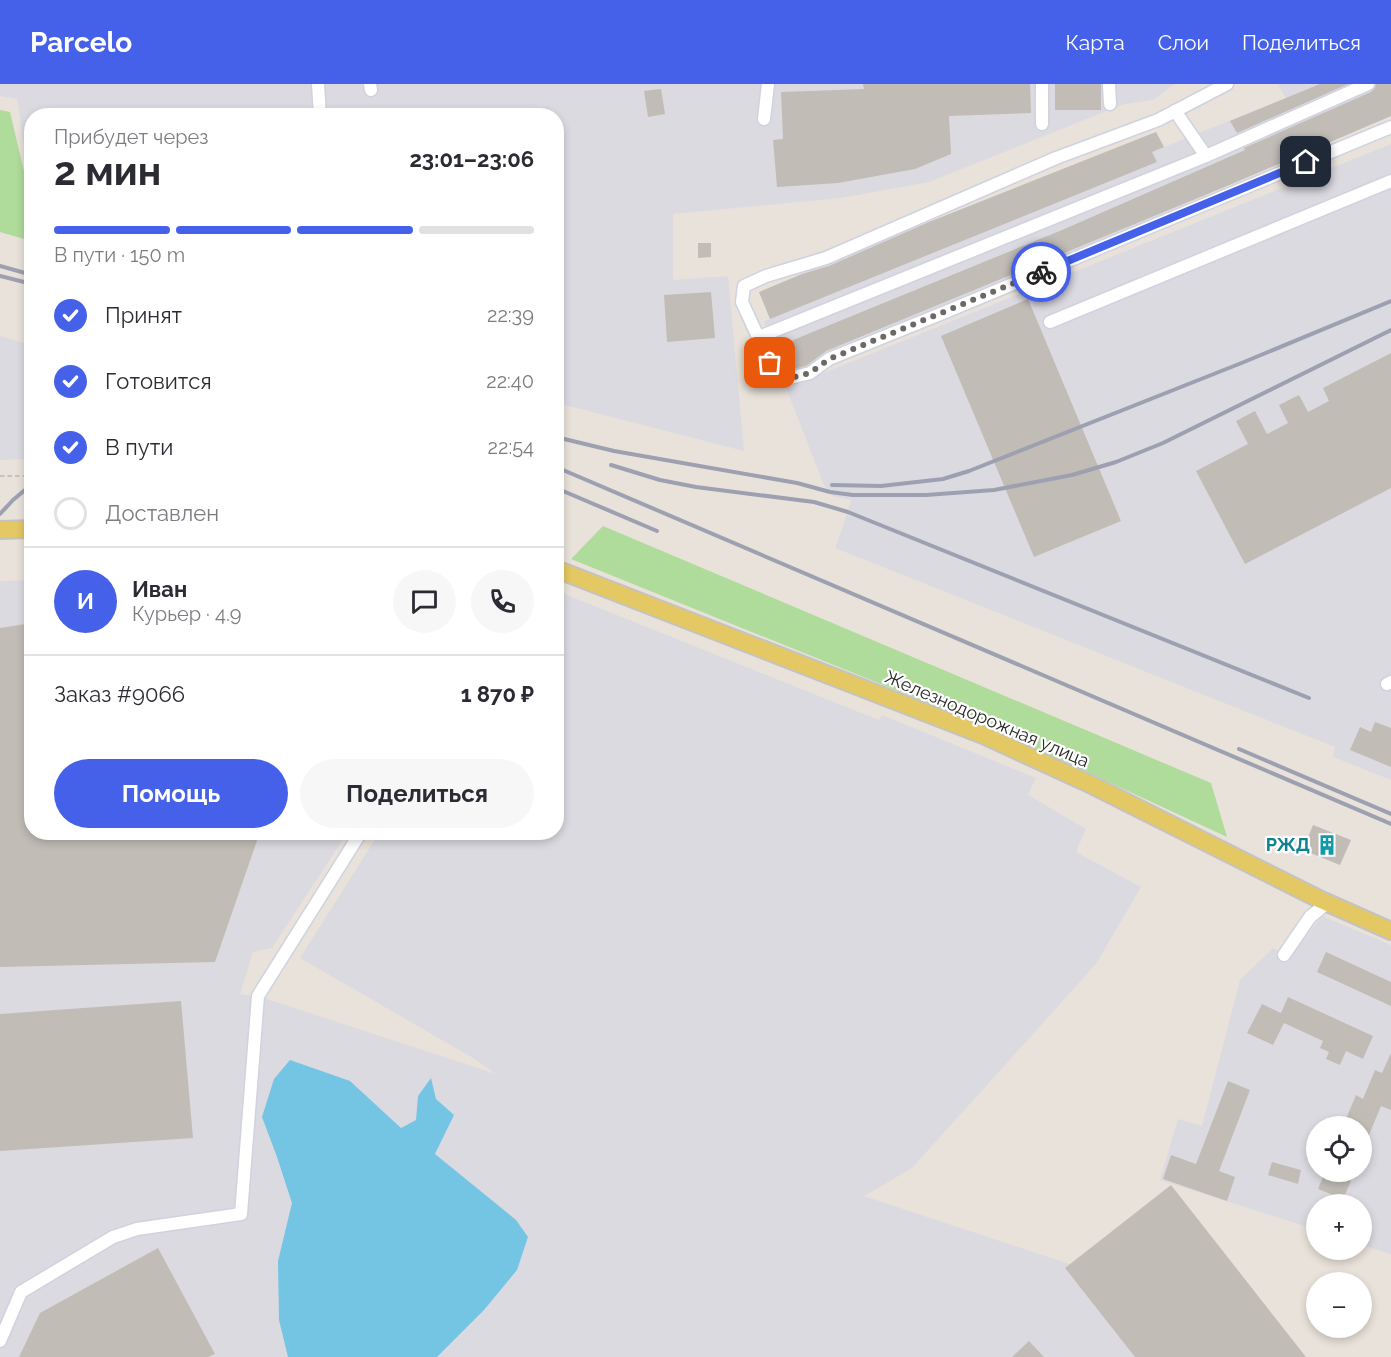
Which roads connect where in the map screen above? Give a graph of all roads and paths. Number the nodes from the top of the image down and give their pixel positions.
1 (318, 84) edge
2 (768, 84) edge
3 (1042, 84) edge
4 (1109, 84) edge
5 (1227, 84) edge
6 (1368, 84) edge
7 (1110, 104) dead end
8 (320, 108) edge
9 (1175, 111) junction
10 (764, 119) dead end
11 (1042, 124) dead end
12 (1391, 127) edge
13 (1206, 156) junction
14 (1391, 181) edge
15 (1050, 322) dead end
16 (759, 337) junction
17 (0, 476) edge
18 (24, 476) edge
19 (24, 529) edge
20 (0, 530) edge
21 (564, 567) edge
22 (356, 840) edge
23 (1327, 903) junction
24 (1391, 931) edge
25 (1284, 954) dead end
26 (0, 1341) edge

1 - 8 lane
2 - 10 lane
3 - 11 lane
4 - 7 lane
5 - 9 lane
6 - 13 lane
9 - 13 lane
9 - 16 lane
12 - 16 lane
13 - 16 lane
14 - 15 lane
17 - 18 path
19 - 20 main road
21 - 23 main road, Железнодорожная улица
22 - 26 lane
23 - 24 main road, Железнодорожная улица
23 - 25 lane

